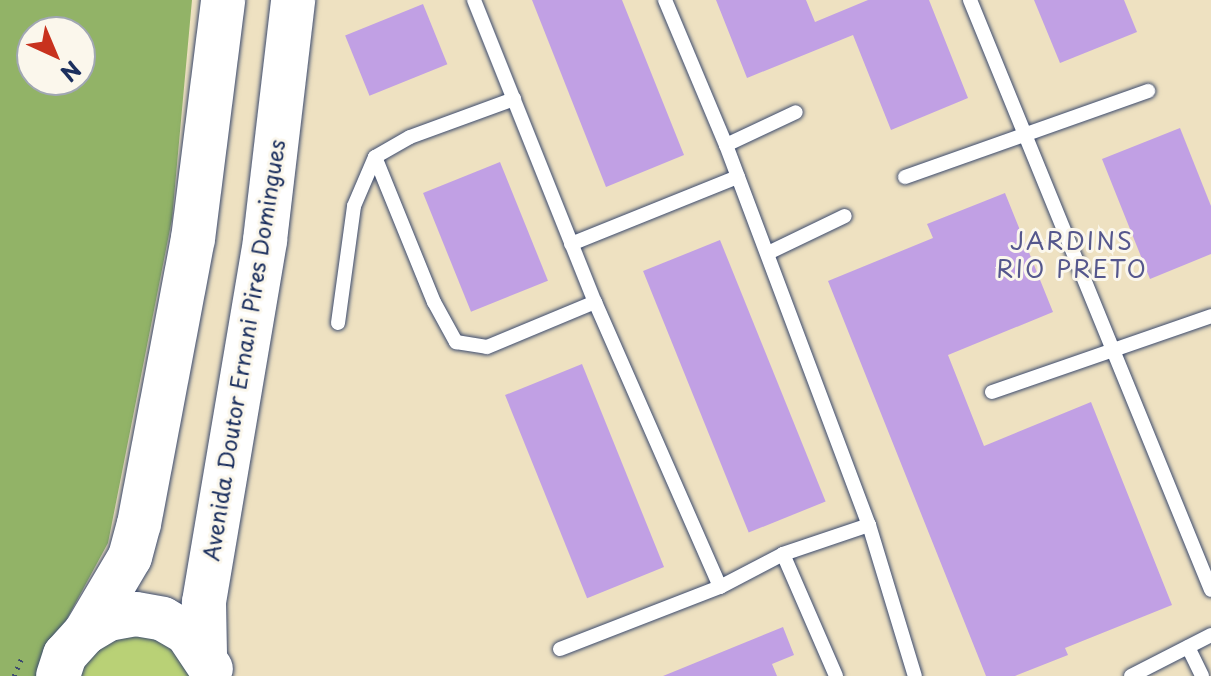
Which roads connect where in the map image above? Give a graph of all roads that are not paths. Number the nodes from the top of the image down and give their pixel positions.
1 (223, 0) edge
2 (293, 0) edge
3 (474, 0) edge
4 (665, 0) edge
5 (970, 0) edge
6 (1148, 91) dead end
7 (514, 99) junction
8 (796, 112) dead end
9 (1025, 135) junction
10 (726, 145) junction
11 (375, 157) junction
12 (738, 177) junction
13 (905, 177) dead end
14 (845, 216) dead end
15 (571, 244) junction
16 (768, 253) junction
17 (595, 302) junction
18 (1211, 316) edge
19 (338, 323) dead end
20 (1113, 350) junction
21 (992, 392) dead end
22 (869, 525) junction
23 (783, 554) junction
24 (1205, 559) edge
25 (720, 587) junction
26 (1211, 590) edge
27 (85, 633) junction
28 (1211, 635) edge
29 (1188, 647) junction
30 (560, 649) dead end
31 (209, 665) edge
32 (58, 676) edge
33 (836, 676) edge
34 (915, 676) edge
35 (1131, 676) edge
36 (1202, 676) edge

1 - 27 main road
2 - 31 main road, Avenida Doutor Ernani Pires Domingues
3 - 7 lane
4 - 10 lane
5 - 9 lane
6 - 9 lane
7 - 11 lane
7 - 15 lane
8 - 10 lane
9 - 13 lane
9 - 20 lane
10 - 12 lane
11 - 17 lane
11 - 19 lane
12 - 15 lane
12 - 16 lane
14 - 16 lane
15 - 17 lane
16 - 22 lane
17 - 25 lane
18 - 20 lane
20 - 21 lane
20 - 24 lane
22 - 23 lane
22 - 34 lane
23 - 25 lane
23 - 33 lane
24 - 26 lane
25 - 30 lane
27 - 31 main road
27 - 32 main road
28 - 29 lane
29 - 35 lane
29 - 36 lane

